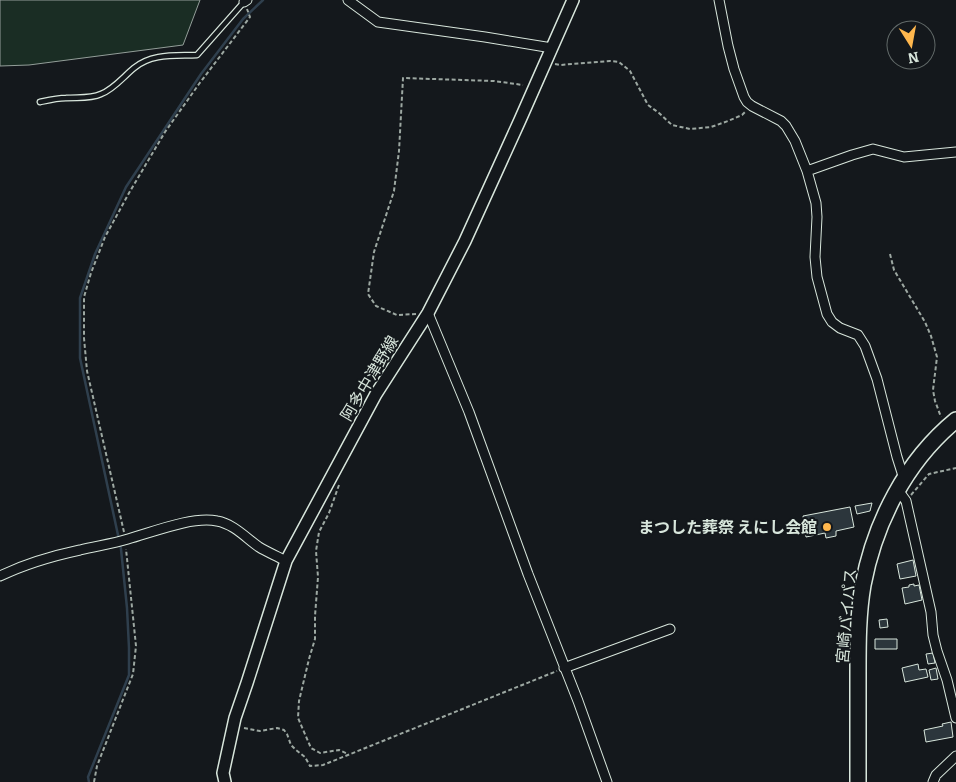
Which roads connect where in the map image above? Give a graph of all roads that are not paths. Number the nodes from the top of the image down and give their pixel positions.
1 (348, 0) edge
2 (573, 0) edge
3 (719, 0) edge
4 (245, 1) edge
5 (552, 48) junction
6 (40, 102) dead end
7 (956, 152) edge
8 (807, 171) junction
9 (428, 313) junction
10 (952, 423) edge
11 (903, 490) junction
12 (286, 561) junction
13 (0, 576) edge
14 (670, 628) dead end
15 (564, 668) junction
16 (956, 718) edge
17 (956, 756) edge
18 (224, 782) edge
19 (607, 782) edge
20 (858, 782) edge
21 (933, 782) edge

1 - 5 street
2 - 5 street, 阿多中津野線
3 - 8 street
4 - 6 lane
5 - 9 street, 阿多中津野線
7 - 8 street
8 - 11 street
9 - 12 street, 阿多中津野線
9 - 15 street
10 - 11 highway, 宮崎バイパス
11 - 16 street
11 - 20 highway, 宮崎バイパス
12 - 13 street
12 - 18 street, 阿多中津野線
14 - 15 street
15 - 19 street
17 - 21 street

